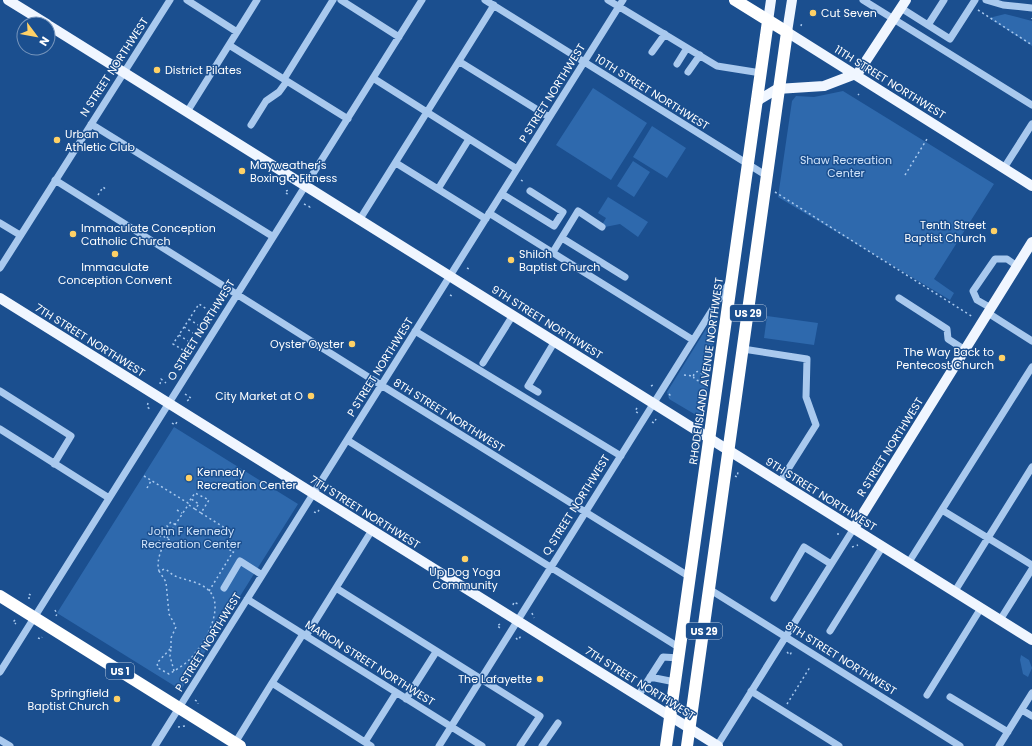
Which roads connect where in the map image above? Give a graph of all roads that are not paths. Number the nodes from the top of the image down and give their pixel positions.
1 (8, 0) edge
2 (170, 0) edge
3 (187, 0) edge
4 (257, 0) edge
5 (333, 0) edge
6 (341, 0) edge
7 (422, 0) edge
8 (608, 0) edge
9 (735, 0) edge
10 (771, 0) edge
11 (792, 0) edge
12 (863, 0) edge
13 (944, 0) edge
14 (975, 0) edge
15 (986, 0) edge
16 (489, 2) edge
17 (621, 3) edge
18 (903, 4) edge
19 (1032, 8) edge
20 (34, 16) edge
21 (894, 19) junction
22 (768, 21) junction
23 (928, 25) junction
24 (56, 30) edge
25 (237, 32) junction
26 (787, 32) junction
27 (665, 34) junction
28 (399, 37) junction
29 (229, 45) junction
30 (687, 48) junction
31 (652, 52) dead end
32 (700, 55) junction
33 (460, 62) junction
34 (584, 62) junction
35 (677, 64) dead end
36 (124, 72) junction
37 (688, 72) dead end
38 (761, 73) junction
39 (855, 75) junction
40 (373, 78) junction
41 (285, 80) junction
42 (780, 88) junction
43 (757, 101) junction
44 (1032, 105) edge
45 (187, 112) junction
46 (428, 113) junction
47 (549, 117) junction
48 (348, 119) junction
49 (91, 124) junction
50 (1032, 124) edge
51 (251, 125) dead end
52 (469, 139) junction
53 (396, 163) junction
54 (748, 165) junction
55 (1004, 168) junction
56 (517, 169) junction
57 (767, 176) junction
58 (55, 180) junction
59 (305, 185) junction
60 (1032, 186) edge
61 (438, 189) junction
62 (530, 191) dead end
63 (502, 194) junction
64 (490, 213) junction
65 (360, 219) junction
66 (486, 219) junction
67 (0, 223) edge
68 (602, 227) dead end
69 (20, 235) junction
70 (272, 236) junction
71 (562, 238) junction
72 (1032, 242) edge
73 (553, 252) junction
74 (1017, 266) junction
75 (0, 268) edge
76 (450, 275) junction
77 (625, 278) dead end
78 (732, 278) junction
79 (236, 294) junction
80 (0, 298) edge
81 (900, 298) dead end
82 (989, 311) junction
83 (513, 315) junction
84 (415, 331) junction
85 (693, 340) junction
86 (555, 341) junction
87 (1032, 341) edge
88 (743, 349) junction
89 (965, 350) junction
90 (483, 363) dead end
91 (1032, 367) edge
92 (381, 385) junction
93 (0, 391) edge
94 (538, 392) dead end
95 (168, 403) junction
96 (654, 403) junction
97 (0, 429) edge
98 (710, 438) junction
99 (347, 440) junction
100 (729, 450) junction
101 (621, 456) junction
102 (54, 464) junction
103 (1032, 467) edge
104 (780, 482) junction
105 (313, 494) junction
106 (109, 498) junction
107 (942, 510) junction
108 (586, 512) junction
109 (854, 528) junction
110 (372, 530) junction
111 (988, 538) junction
112 (883, 546) junction
113 (909, 562) junction
114 (831, 564) junction
115 (1032, 564) edge
116 (550, 568) junction
117 (1032, 569) edge
118 (262, 575) junction
119 (690, 577) junction
120 (224, 588) dead end
121 (336, 588) junction
122 (709, 589) junction
123 (955, 591) junction
124 (0, 596) edge
125 (774, 598) dead end
126 (247, 599) junction
127 (981, 608) junction
128 (34, 617) junction
129 (1000, 620) junction
130 (518, 621) junction
131 (830, 631) dead end
132 (304, 635) junction
133 (786, 636) junction
134 (1032, 640) edge
135 (436, 652) junction
136 (680, 653) junction
137 (0, 671) edge
138 (650, 677) junction
139 (481, 679) junction
140 (675, 682) junction
141 (272, 683) junction
142 (751, 691) junction
143 (396, 693) junction
144 (1032, 693) edge
145 (927, 695) dead end
146 (638, 696) junction
147 (950, 697) dead end
148 (406, 699) junction
149 (179, 708) junction
150 (1022, 710) junction
151 (670, 716) junction
152 (1032, 716) edge
153 (558, 722) dead end
154 (451, 727) junction
155 (690, 728) junction
156 (1008, 732) junction
157 (0, 740) edge
158 (237, 744) edge
159 (368, 744) edge
160 (10, 746) edge
161 (156, 746) edge
162 (439, 746) edge
163 (482, 746) edge
164 (520, 746) edge
165 (542, 746) edge
166 (666, 746) edge
167 (687, 746) edge
168 (717, 746) edge
169 (839, 746) edge
170 (960, 746) edge
171 (999, 746) edge

1 - 20 main road, 9TH STREET NORTHWEST
2 - 36 street, N STREET NORTHWEST
3 - 25 street
4 - 25 street
5 - 41 street
6 - 28 street
7 - 28 street, O STREET NORTHWEST
8 - 17 street
9 - 22 highway, 11TH STREET NORTHWEST
10 - 22 main road, RHODE ISLAND AVENUE NORTHWEST
11 - 26 main road
12 - 21 street
13 - 23 street
14 - 23 street
15 - 19 street
16 - 33 street
16 - 34 street, 10TH STREET NORTHWEST
17 - 27 street
17 - 34 street, P STREET NORTHWEST
18 - 21 main road
18 - 23 street
21 - 39 main road
21 - 44 street
22 - 26 highway, 11TH STREET NORTHWEST
22 - 38 highway, RHODE ISLAND AVENUE NORTHWEST / US 29
24 - 36 main road, 9TH STREET NORTHWEST
25 - 29 street
26 - 39 main road, 11TH STREET NORTHWEST
26 - 42 highway, US 29
27 - 30 street
27 - 31 street
28 - 40 street, O STREET NORTHWEST
29 - 41 street
29 - 45 street
30 - 32 street
30 - 35 street
32 - 37 street
32 - 38 street
33 - 46 street
33 - 47 street
34 - 47 street, P STREET NORTHWEST
34 - 54 street, 10TH STREET NORTHWEST
36 - 45 main road, 9TH STREET NORTHWEST
36 - 49 street, N STREET NORTHWEST
38 - 43 highway, RHODE ISLAND AVENUE NORTHWEST / US 29
39 - 42 main road
39 - 55 main road, 11TH STREET NORTHWEST
40 - 46 street
40 - 48 street, O STREET NORTHWEST
41 - 48 street
41 - 51 street
42 - 43 main road
42 - 57 highway, US 29
43 - 54 highway, RHODE ISLAND AVENUE NORTHWEST / US 29
45 - 59 main road, 9TH STREET NORTHWEST
46 - 52 street
46 - 53 street
47 - 56 street, P STREET NORTHWEST
48 - 59 street, O STREET NORTHWEST
49 - 58 street, N STREET NORTHWEST
49 - 70 street
50 - 55 street
52 - 56 street
52 - 61 street
53 - 61 street
53 - 65 street
54 - 57 street, 10TH STREET NORTHWEST
54 - 78 highway, RHODE ISLAND AVENUE NORTHWEST / US 29
55 - 60 main road, 11TH STREET NORTHWEST
56 - 63 street, P STREET NORTHWEST
57 - 88 highway, US 29
58 - 69 street, N STREET NORTHWEST
58 - 79 street, 8TH STREET NORTHWEST
59 - 65 main road, 9TH STREET NORTHWEST
59 - 70 street, O STREET NORTHWEST
61 - 66 street
62 - 63 street
63 - 64 street, P STREET NORTHWEST
64 - 66 street, P STREET NORTHWEST
64 - 73 street
65 - 76 main road, 9TH STREET NORTHWEST
66 - 76 street, P STREET NORTHWEST
67 - 69 street
68 - 71 street
69 - 75 street, N STREET NORTHWEST
70 - 79 street, O STREET NORTHWEST
71 - 73 street
71 - 77 street
72 - 74 main road, R STREET NORTHWEST
73 - 85 street
74 - 82 main road, R STREET NORTHWEST
74 - 82 street
76 - 83 main road, 9TH STREET NORTHWEST
76 - 84 street, P STREET NORTHWEST
78 - 85 street, Q STREET NORTHWEST
78 - 98 highway, RHODE ISLAND AVENUE NORTHWEST / US 29
79 - 92 street, 8TH STREET NORTHWEST
79 - 95 street, O STREET NORTHWEST
80 - 95 main road, 7TH STREET NORTHWEST
81 - 89 street
82 - 87 street
82 - 89 main road, R STREET NORTHWEST
83 - 86 main road, 9TH STREET NORTHWEST
83 - 90 street
84 - 92 street, P STREET NORTHWEST
84 - 101 street
85 - 96 street, Q STREET NORTHWEST
86 - 94 street
86 - 96 main road, 9TH STREET NORTHWEST
88 - 100 highway, US 29
88 - 104 street
89 - 109 main road, R STREET NORTHWEST
91 - 107 street
92 - 99 street, P STREET NORTHWEST
92 - 108 street, 8TH STREET NORTHWEST
93 - 102 street
95 - 105 main road, 7TH STREET NORTHWEST
95 - 106 street, O STREET NORTHWEST
96 - 98 main road, 9TH STREET NORTHWEST
96 - 101 street, Q STREET NORTHWEST
97 - 102 street
98 - 100 main road, 9TH STREET NORTHWEST
98 - 119 highway, RHODE ISLAND AVENUE NORTHWEST / US 29
99 - 105 street, P STREET NORTHWEST
99 - 116 street
100 - 104 main road, 9TH STREET NORTHWEST
100 - 122 highway, US 29
101 - 108 street, Q STREET NORTHWEST
102 - 106 street
103 - 111 street
104 - 109 main road, 9TH STREET NORTHWEST
105 - 110 main road, 7TH STREET NORTHWEST
105 - 118 street, P STREET NORTHWEST
106 - 128 street, O STREET NORTHWEST
107 - 111 street
107 - 113 street
108 - 116 street, Q STREET NORTHWEST
108 - 119 street, 8TH STREET NORTHWEST
109 - 112 main road, 9TH STREET NORTHWEST
109 - 114 street, R STREET NORTHWEST
110 - 121 street
110 - 130 main road, 7TH STREET NORTHWEST
111 - 115 street
111 - 123 street
112 - 113 main road, 9TH STREET NORTHWEST
112 - 131 street
113 - 123 main road, 9TH STREET NORTHWEST
114 - 125 street
114 - 133 street, R STREET NORTHWEST
116 - 130 street, Q STREET NORTHWEST
116 - 136 street
117 - 129 street
118 - 120 street
118 - 126 street, P STREET NORTHWEST
119 - 136 highway, RHODE ISLAND AVENUE NORTHWEST / US 29
121 - 132 street
121 - 135 street
122 - 133 street, 8TH STREET NORTHWEST
122 - 155 highway, US 29
123 - 127 main road, 9TH STREET NORTHWEST
124 - 128 highway, US 1
126 - 132 street, MARION STREET NORTHWEST
126 - 149 street, P STREET NORTHWEST
127 - 129 main road, 9TH STREET NORTHWEST
127 - 145 street
128 - 137 street, O STREET NORTHWEST
128 - 149 highway, US 1
129 - 134 main road, 9TH STREET NORTHWEST
130 - 139 street, Q STREET NORTHWEST
130 - 146 main road, 7TH STREET NORTHWEST
132 - 141 street
132 - 143 street, MARION STREET NORTHWEST
133 - 142 street, R STREET NORTHWEST
133 - 170 street, 8TH STREET NORTHWEST
135 - 139 street
135 - 148 street
136 - 138 street
136 - 140 highway, RHODE ISLAND AVENUE NORTHWEST / US 29
138 - 140 street
138 - 146 street
139 - 154 street, Q STREET NORTHWEST
139 - 164 street
140 - 151 highway, RHODE ISLAND AVENUE NORTHWEST / US 29
141 - 158 street
141 - 159 street
142 - 168 street, R STREET NORTHWEST
142 - 169 street
143 - 148 street, MARION STREET NORTHWEST
143 - 159 street
144 - 150 street
146 - 151 main road, 7TH STREET NORTHWEST
147 - 156 street
148 - 154 street, MARION STREET NORTHWEST
149 - 158 highway, US 1
149 - 161 street, P STREET NORTHWEST
150 - 152 street
150 - 156 street
151 - 155 main road, 7TH STREET NORTHWEST
151 - 166 highway, RHODE ISLAND AVENUE NORTHWEST / US 29
153 - 165 street
154 - 162 street, Q STREET NORTHWEST
154 - 163 street, MARION STREET NORTHWEST
155 - 167 highway
155 - 168 main road, 7TH STREET NORTHWEST
156 - 171 street
157 - 160 street

